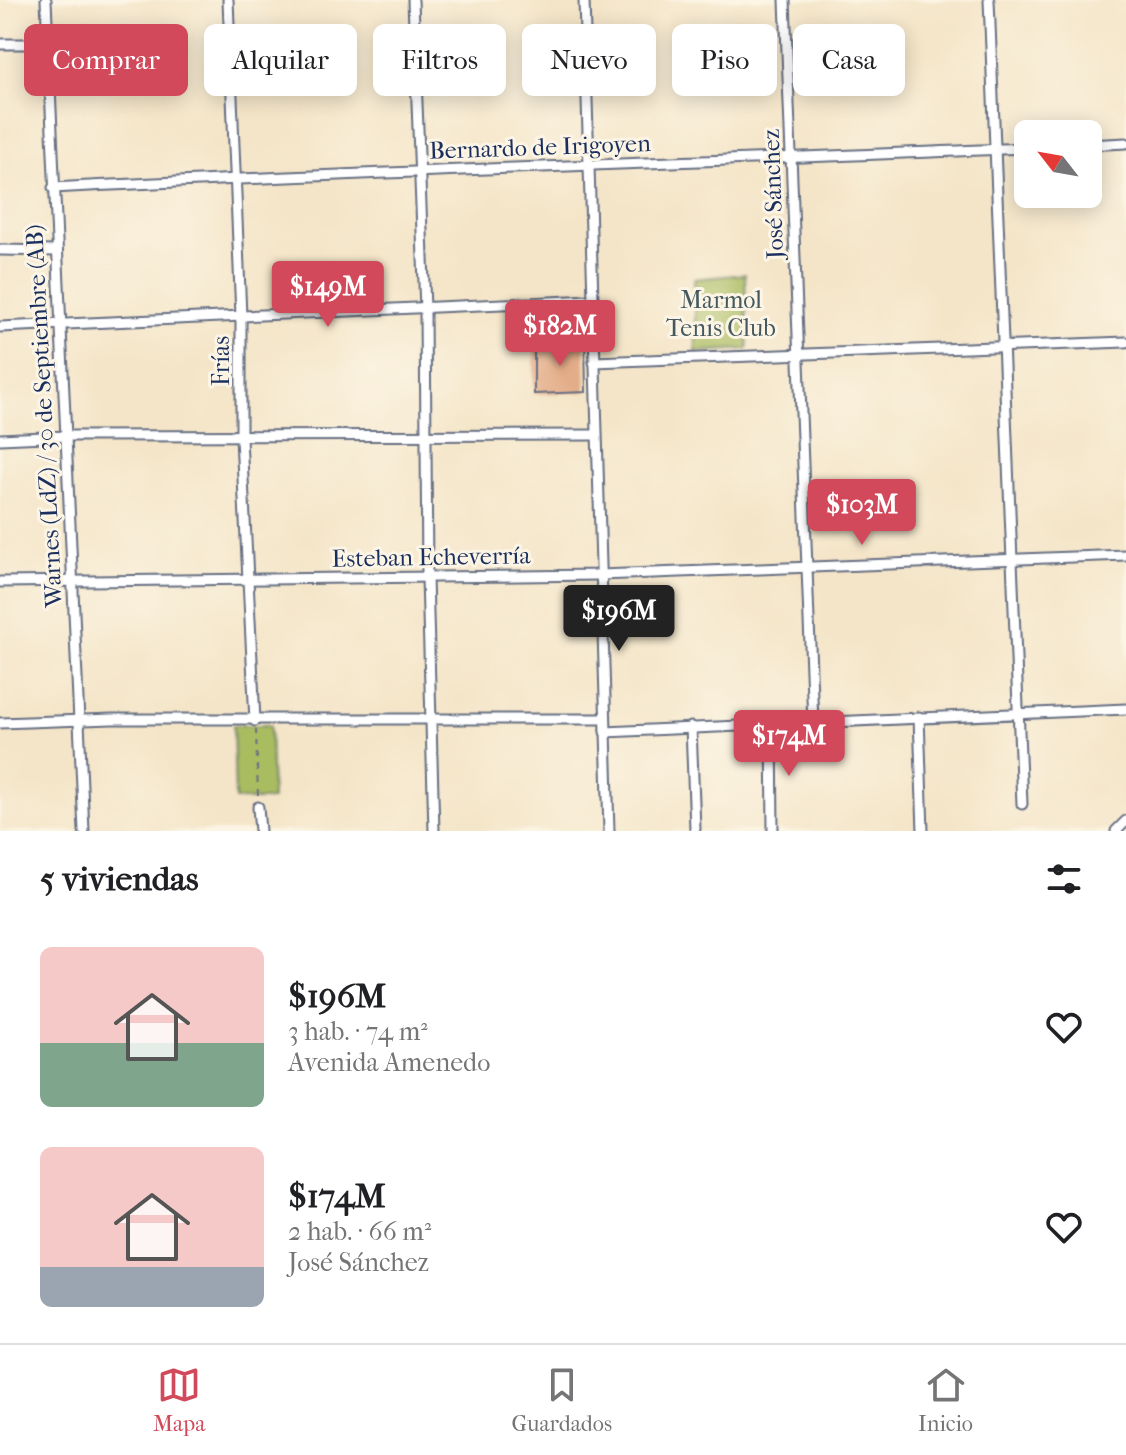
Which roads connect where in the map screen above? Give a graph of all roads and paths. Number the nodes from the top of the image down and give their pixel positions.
1 (46, 0) edge
2 (228, 0) edge
3 (413, 0) edge
4 (584, 0) edge
5 (785, 0) edge
6 (989, 0) edge
7 (47, 24) edge
8 (0, 44) edge
9 (24, 44) edge
10 (50, 96) edge
11 (1126, 143) edge
12 (1102, 144) edge
13 (1014, 148) edge
14 (996, 149) junction
15 (792, 158) junction
16 (589, 166) junction
17 (420, 170) junction
18 (235, 179) junction
19 (53, 188) junction
20 (0, 250) edge
21 (57, 251) junction
22 (592, 300) junction
23 (425, 309) junction
24 (241, 316) junction
25 (60, 324) junction
26 (0, 327) edge
27 (1126, 342) edge
28 (1003, 345) junction
29 (800, 356) junction
30 (594, 362) junction
31 (595, 435) junction
32 (67, 436) junction
33 (241, 438) junction
34 (424, 438) junction
35 (0, 439) edge
36 (1126, 555) edge
37 (1014, 558) junction
38 (808, 566) junction
39 (600, 575) junction
40 (427, 577) junction
41 (249, 579) junction
42 (71, 581) junction
43 (0, 582) edge
44 (1126, 709) edge
45 (1020, 713) junction
46 (919, 717) junction
47 (604, 719) junction
48 (78, 720) junction
49 (429, 720) junction
50 (255, 721) junction
51 (0, 723) edge
52 (813, 723) junction
53 (772, 725) junction
54 (691, 727) junction
55 (605, 732) junction
56 (1022, 804) dead end
57 (258, 807) joint
58 (1126, 821) edge
59 (695, 829) edge
60 (84, 831) edge
61 (260, 831) edge
62 (434, 831) edge
63 (609, 831) edge
64 (773, 831) edge
65 (923, 831) edge
66 (1116, 831) edge

1 - 7 street, Warnes (LdZ) / 30 de Septiembre (AB)
2 - 18 street, Frías
3 - 17 street
4 - 16 street
5 - 15 street, José Sánchez
6 - 14 street
8 - 9 street
10 - 19 street, Warnes (LdZ) / 30 de Septiembre (AB)
11 - 12 street
13 - 14 street, Bernardo de Irigoyen
14 - 15 street, Bernardo de Irigoyen
14 - 28 street
15 - 16 street, Bernardo de Irigoyen
15 - 29 street, José Sánchez
16 - 17 street, Bernardo de Irigoyen
16 - 22 street
17 - 18 street, Bernardo de Irigoyen
17 - 23 street
18 - 19 street, Bernardo de Irigoyen
18 - 24 street, Frías
19 - 21 street, Warnes (LdZ) / 30 de Septiembre (AB)
20 - 21 street
21 - 25 street, Warnes (LdZ) / 30 de Septiembre (AB)
22 - 23 street
22 - 30 street
23 - 24 street
23 - 34 street
24 - 25 street
24 - 33 street, Frías
25 - 26 street
25 - 32 street, Warnes (LdZ) / 30 de Septiembre (AB)
27 - 28 street
28 - 29 street
28 - 37 street
29 - 30 street
29 - 38 street, José Sánchez
30 - 31 street
31 - 34 street
31 - 39 street
32 - 33 street
32 - 35 street
32 - 42 street, Warnes (LdZ) / 30 de Septiembre (AB)
33 - 34 street
33 - 41 street, Frías
34 - 40 street
36 - 37 street, Esteban Echeverría
37 - 38 street, Esteban Echeverría
37 - 45 street
38 - 39 street, Esteban Echeverría
38 - 52 street, José Sánchez
39 - 40 street, Esteban Echeverría
39 - 47 street
40 - 41 street, Esteban Echeverría
40 - 49 street
41 - 42 street, Esteban Echeverría
41 - 50 street, Frías
42 - 43 street, Esteban Echeverría
42 - 48 street, Warnes (LdZ) / 30 de Septiembre (AB)
44 - 45 street
45 - 46 street
45 - 56 street
46 - 52 street
46 - 65 street
47 - 49 street
47 - 55 street
48 - 50 street
48 - 51 street
48 - 60 street, Warnes (LdZ) / 30 de Septiembre (AB)
49 - 50 street
49 - 62 street
50 - 57 path
52 - 53 street
53 - 54 street
53 - 64 street
54 - 55 street
54 - 59 street
55 - 63 street
57 - 61 street
58 - 66 street

